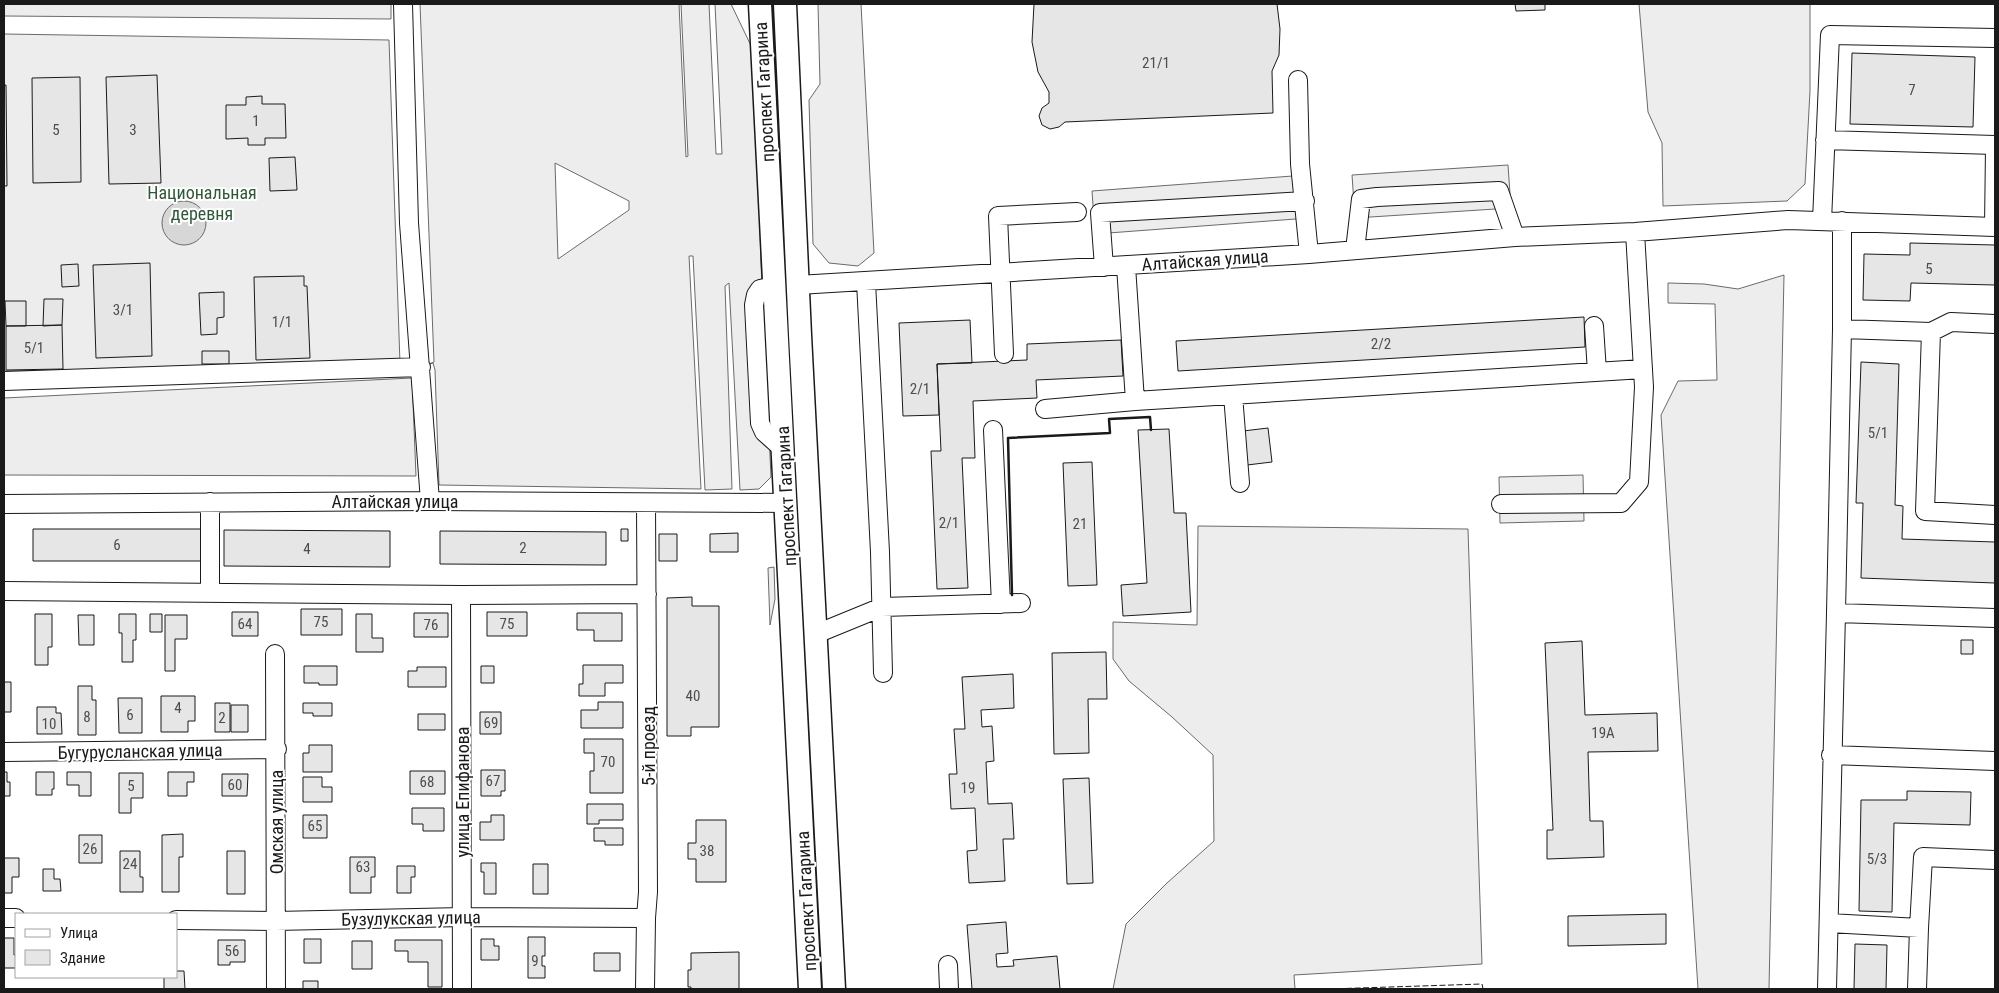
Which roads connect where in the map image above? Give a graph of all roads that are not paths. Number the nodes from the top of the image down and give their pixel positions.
1 (403, 4) edge
2 (760, 4) edge
3 (785, 4) edge
4 (1995, 38) edge
5 (1298, 80) dead end
6 (1825, 140) junction
7 (1995, 146) edge
8 (1305, 201) junction
9 (1077, 212) dead end
10 (1822, 220) junction
11 (1842, 221) junction
12 (1994, 227) edge
13 (1635, 232) junction
14 (1515, 238) junction
15 (1355, 250) junction
16 (1309, 254) junction
17 (1126, 266) junction
18 (1104, 267) junction
19 (1002, 273) junction
20 (866, 282) junction
21 (798, 285) junction
22 (774, 286) junction
23 (1995, 324) edge
24 (1594, 326) dead end
25 (1842, 330) junction
26 (1931, 332) junction
27 (1004, 354) dead end
28 (421, 366) junction
29 (1643, 369) junction
30 (1597, 372) junction
31 (4, 381) edge
32 (1233, 395) junction
33 (1135, 401) junction
34 (1045, 409) dead end
35 (993, 430) dead end
36 (1240, 483) dead end
37 (430, 501) junction
38 (808, 501) junction
39 (210, 502) junction
40 (786, 502) junction
41 (646, 503) junction
42 (4, 504) edge
43 (1501, 504) dead end
44 (1995, 515) edge
45 (4, 591) edge
46 (210, 593) junction
47 (647, 594) junction
48 (461, 595) junction
49 (1021, 603) dead end
50 (1001, 604) junction
51 (882, 607) junction
52 (1836, 613) junction
53 (1995, 618) edge
54 (816, 634) junction
55 (276, 654) dead end
56 (883, 673) dead end
57 (277, 749) junction
58 (4, 752) edge
59 (1831, 755) junction
60 (1995, 760) edge
61 (1995, 856) edge
62 (1995, 860) edge
63 (463, 917) junction
64 (646, 918) junction
65 (178, 920) edge
66 (276, 920) junction
67 (1829, 923) junction
68 (1919, 928) junction
69 (948, 965) dead end
70 (276, 989) edge
71 (462, 989) edge
72 (645, 989) edge
73 (810, 989) edge
74 (834, 989) edge
75 (949, 989) edge
76 (1826, 989) edge
77 (1917, 989) edge

1 - 28 street
2 - 22 main road, проспект Гагарина
3 - 21 main road, проспект Гагарина
4 - 6 street
5 - 8 street
6 - 7 street
6 - 10 street
7 - 12 street
8 - 16 street
8 - 18 street
9 - 19 street
10 - 11 street, Алтайская улица
10 - 13 street, Алтайская улица
11 - 12 street, Алтайская улица
11 - 25 street
13 - 14 street, Алтайская улица
13 - 29 street
14 - 15 street, Алтайская улица
14 - 15 street
15 - 16 street, Алтайская улица
16 - 17 street, Алтайская улица
17 - 18 street, Алтайская улица
17 - 33 street
18 - 19 street, Алтайская улица
19 - 20 street, Алтайская улица
19 - 27 street
20 - 21 street, Алтайская улица
20 - 51 street
21 - 22 main road, Алтайская улица
21 - 38 main road, проспект Гагарина
22 - 40 main road, проспект Гагарина
23 - 26 street
24 - 30 street
25 - 26 street
25 - 52 street
26 - 44 street
28 - 31 street
28 - 37 street
29 - 30 street
29 - 43 street
30 - 32 street
32 - 33 street
32 - 36 street
33 - 34 street
35 - 50 street
37 - 39 street, Алтайская улица
37 - 41 street, Алтайская улица
38 - 40 main road
38 - 54 main road, проспект Гагарина
39 - 42 street, Алтайская улица
39 - 46 street
40 - 41 street, Алтайская улица
40 - 73 main road, проспект Гагарина
41 - 47 street, 5-й проезд
45 - 46 street
46 - 48 street
47 - 48 street
47 - 64 street, 5-й проезд
48 - 63 street, улица Епифанова
49 - 50 street
50 - 51 street
51 - 54 street
51 - 56 street
52 - 53 street
52 - 59 street
54 - 74 main road, проспект Гагарина
55 - 57 street, Омская улица
57 - 58 street, Бугурусланская улица
57 - 66 street, Омская улица
59 - 60 street
59 - 67 street
61 - 62 street
62 - 68 street
63 - 64 street, Бузулукская улица
63 - 66 street, Бузулукская улица
63 - 71 street, улица Епифанова
64 - 72 street, 5-й проезд
65 - 66 street, Бузулукская улица
66 - 70 street, Омская улица
67 - 68 street
67 - 76 street
68 - 77 street
69 - 75 street

